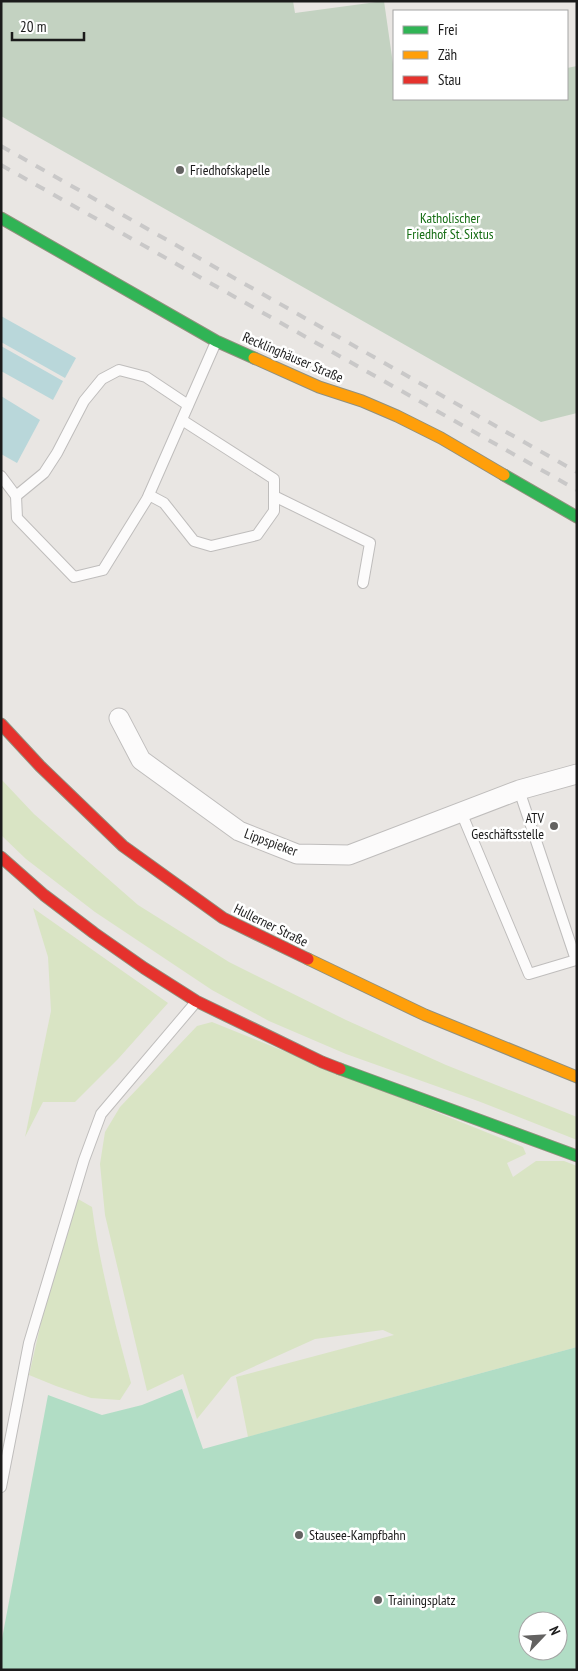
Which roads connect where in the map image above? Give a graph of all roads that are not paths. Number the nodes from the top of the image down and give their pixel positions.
1 (1, 218) edge
2 (216, 341) junction
3 (188, 405) junction
4 (182, 420) junction
5 (1, 476) edge
6 (148, 495) junction
7 (16, 496) junction
8 (274, 496) junction
9 (577, 517) edge
10 (363, 583) dead end
11 (119, 718) dead end
12 (1, 724) edge
13 (577, 774) edge
14 (519, 790) junction
15 (462, 812) junction
16 (1, 857) edge
17 (196, 1001) junction
18 (577, 1077) edge
19 (577, 1156) edge
20 (1, 1487) edge

1 - 2 street, Recklinghäuser Straße
2 - 3 lane
2 - 9 street, Recklinghäuser Straße
3 - 4 lane
3 - 7 lane
4 - 6 lane
4 - 8 lane
5 - 7 lane
6 - 7 lane
6 - 8 lane
8 - 10 lane
11 - 15 street, Lippspieker
12 - 18 street, Hullerner Straße
13 - 14 street, Lippspieker
14 - 15 street, Lippspieker
14 - 15 lane
16 - 17 street
17 - 19 street
17 - 20 lane

